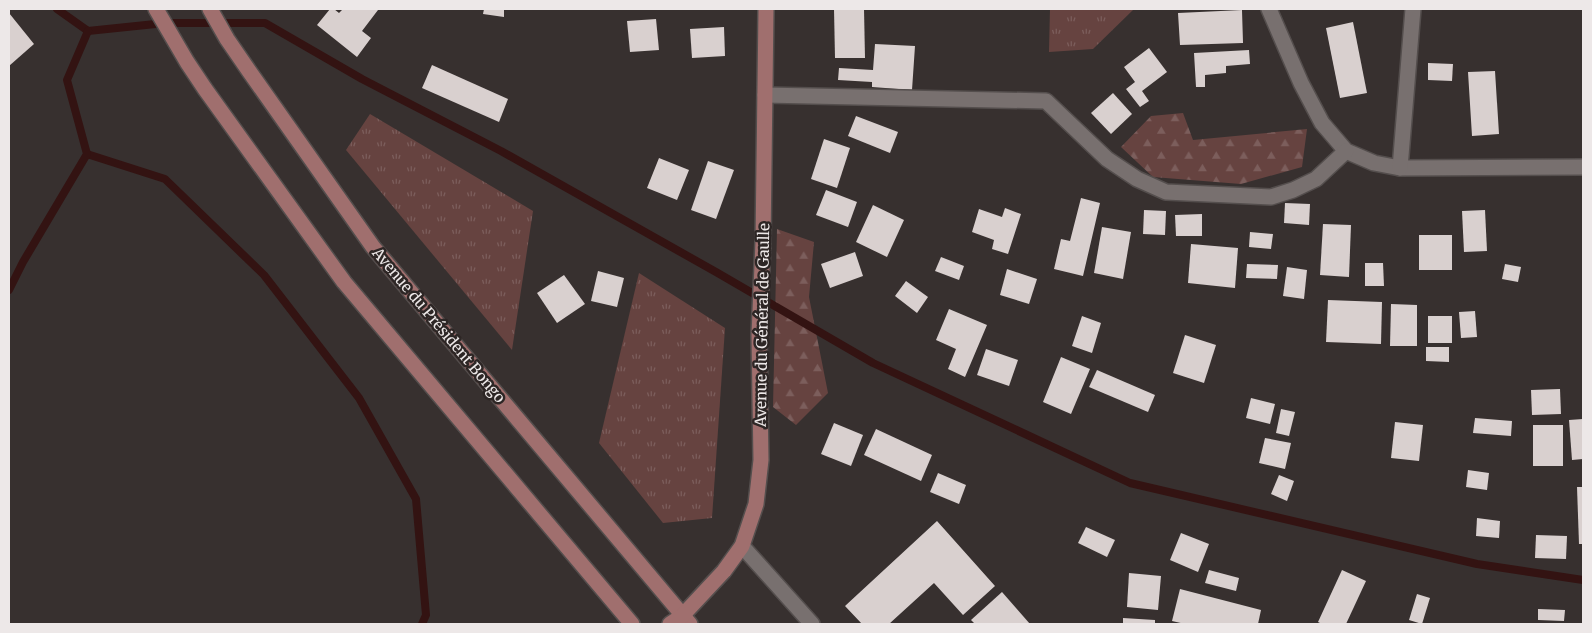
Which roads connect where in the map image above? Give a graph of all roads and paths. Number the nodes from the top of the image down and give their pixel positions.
1 (156, 9) edge
2 (210, 9) edge
3 (766, 9) edge
4 (1268, 9) edge
5 (1413, 9) edge
6 (765, 95) junction
7 (1346, 151) junction
8 (1583, 167) edge
9 (1400, 168) junction
10 (742, 546) junction
11 (681, 621) edge
12 (632, 624) edge
13 (812, 624) edge

1 - 12 street
2 - 11 street, Avenue du Président Bongo
3 - 6 street, Avenue du Général de Gaulle
4 - 7 street
5 - 9 street
6 - 7 street
6 - 10 street, Avenue du Général de Gaulle
7 - 9 street
8 - 9 street
10 - 11 street, Avenue du Général de Gaulle
10 - 13 street

